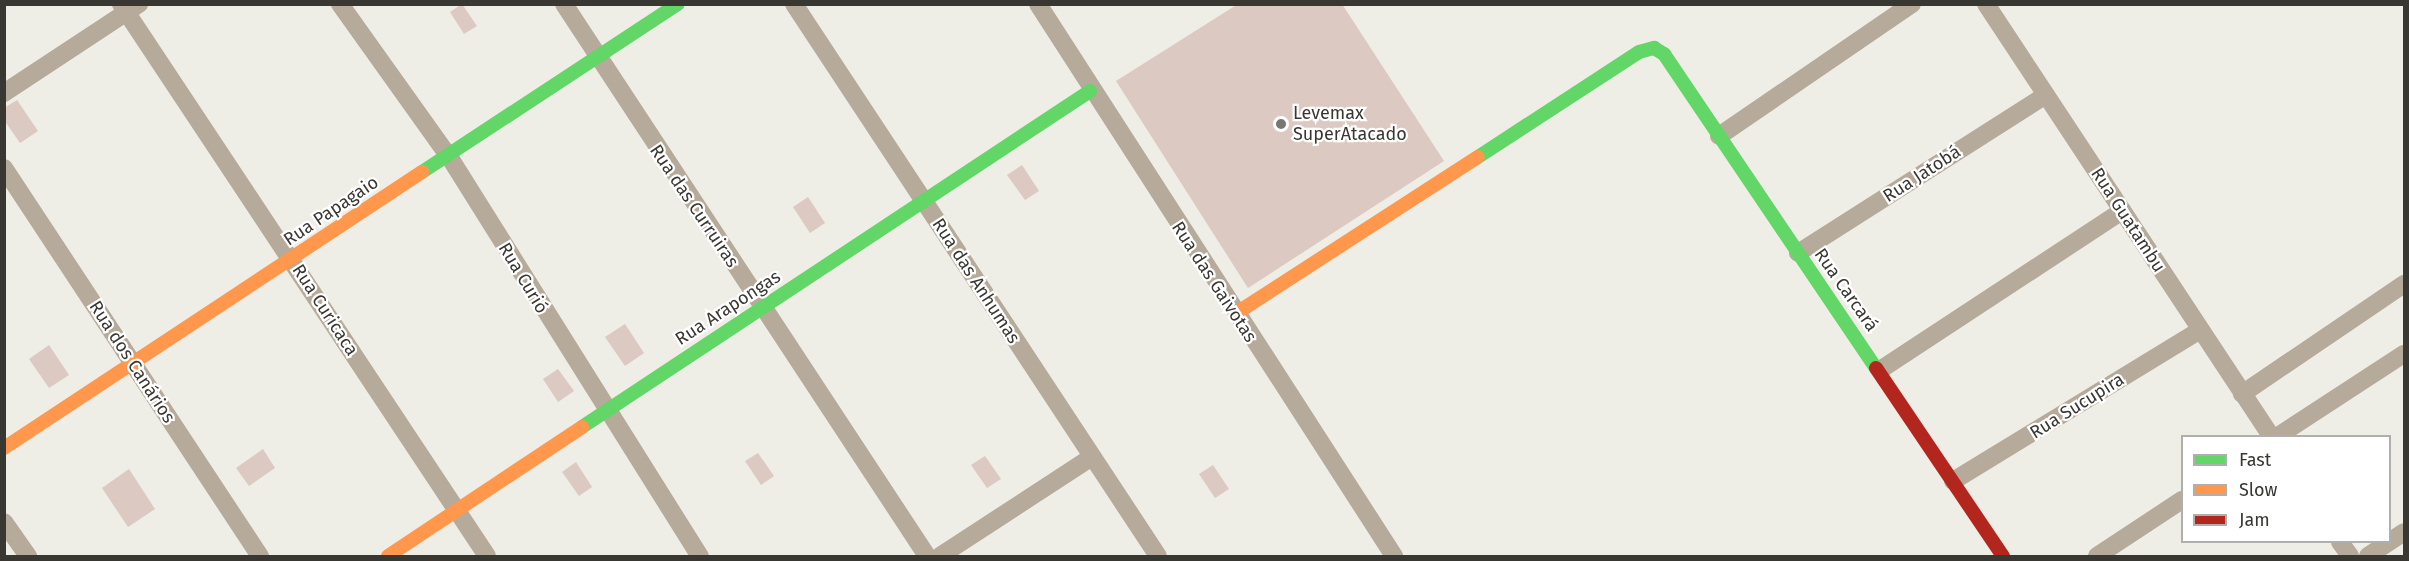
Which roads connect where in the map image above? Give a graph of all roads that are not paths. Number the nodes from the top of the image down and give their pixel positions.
1 (340, 4) edge
2 (564, 4) edge
3 (678, 4) edge
4 (794, 4) edge
5 (1038, 4) edge
6 (1912, 4) edge
7 (1986, 4) edge
8 (129, 8) edge
9 (596, 58) junction
10 (1090, 91) junction
11 (4, 93) edge
12 (2046, 95) junction
13 (1719, 136) junction
14 (450, 158) junction
15 (4, 168) edge
16 (923, 201) junction
17 (2122, 211) junction
18 (1798, 253) junction
19 (292, 260) junction
20 (2404, 284) edge
21 (761, 308) junction
22 (1235, 314) junction
23 (2200, 330) junction
24 (2404, 354) edge
25 (132, 362) junction
26 (1880, 370) junction
27 (2242, 394) junction
28 (604, 411) junction
29 (2270, 435) edge
30 (2280, 435) edge
31 (4, 448) edge
32 (1092, 457) junction
33 (1953, 482) junction
34 (2181, 501) edge
35 (457, 511) junction
36 (4, 522) edge
37 (2404, 532) edge
38 (2391, 541) edge
39 (2341, 543) edge
40 (2388, 543) edge
41 (28, 556) edge
42 (260, 556) edge
43 (388, 556) edge
44 (487, 556) edge
45 (700, 556) edge
46 (927, 556) edge
47 (940, 556) edge
48 (1158, 556) edge
49 (1394, 556) edge
50 (2003, 556) edge
51 (2097, 556) edge
52 (2350, 556) edge
53 (2368, 556) edge

1 - 14 street, Rua Curió
2 - 9 street, Rua das Curruiras
3 - 9 street, Rua Papagaio
4 - 16 street, Rua das Anhumas
5 - 10 street, Rua das Gaivotas
6 - 13 street
7 - 12 street, Rua Guatambu
8 - 11 street
8 - 19 street, Rua Curicaca
9 - 14 street, Rua Papagaio
9 - 21 street, Rua das Curruiras
10 - 16 street, Rua Arapongas
10 - 22 street, Rua das Gaivotas
12 - 17 street, Rua Guatambu
12 - 18 street, Rua Jatobá
13 - 18 street, Rua Carcará
13 - 22 street, Rua Carcará
14 - 19 street, Rua Papagaio
14 - 28 street, Rua Curió
15 - 25 street, Rua dos Canários
16 - 21 street, Rua Arapongas
16 - 32 street, Rua das Anhumas
17 - 23 street, Rua Guatambu
17 - 26 street
18 - 26 street, Rua Carcará
19 - 25 street, Rua Papagaio
19 - 35 street, Rua Curicaca
20 - 27 street
21 - 28 street, Rua Arapongas
21 - 46 street, Rua das Curruiras
22 - 49 street, Rua das Gaivotas
23 - 27 street, Rua Guatambu
23 - 33 street, Rua Sucupira
24 - 30 street
25 - 31 street, Rua Papagaio
25 - 42 street, Rua dos Canários
26 - 33 street, Rua Carcará
27 - 29 street, Rua Guatambu
28 - 35 street, Rua Arapongas
28 - 45 street, Rua Curió
32 - 47 street
32 - 48 street, Rua das Anhumas
33 - 50 street, Rua Carcará
34 - 51 street
35 - 43 street, Rua Arapongas
35 - 44 street, Rua Curicaca
36 - 41 street
37 - 38 street
39 - 52 street
40 - 53 street

